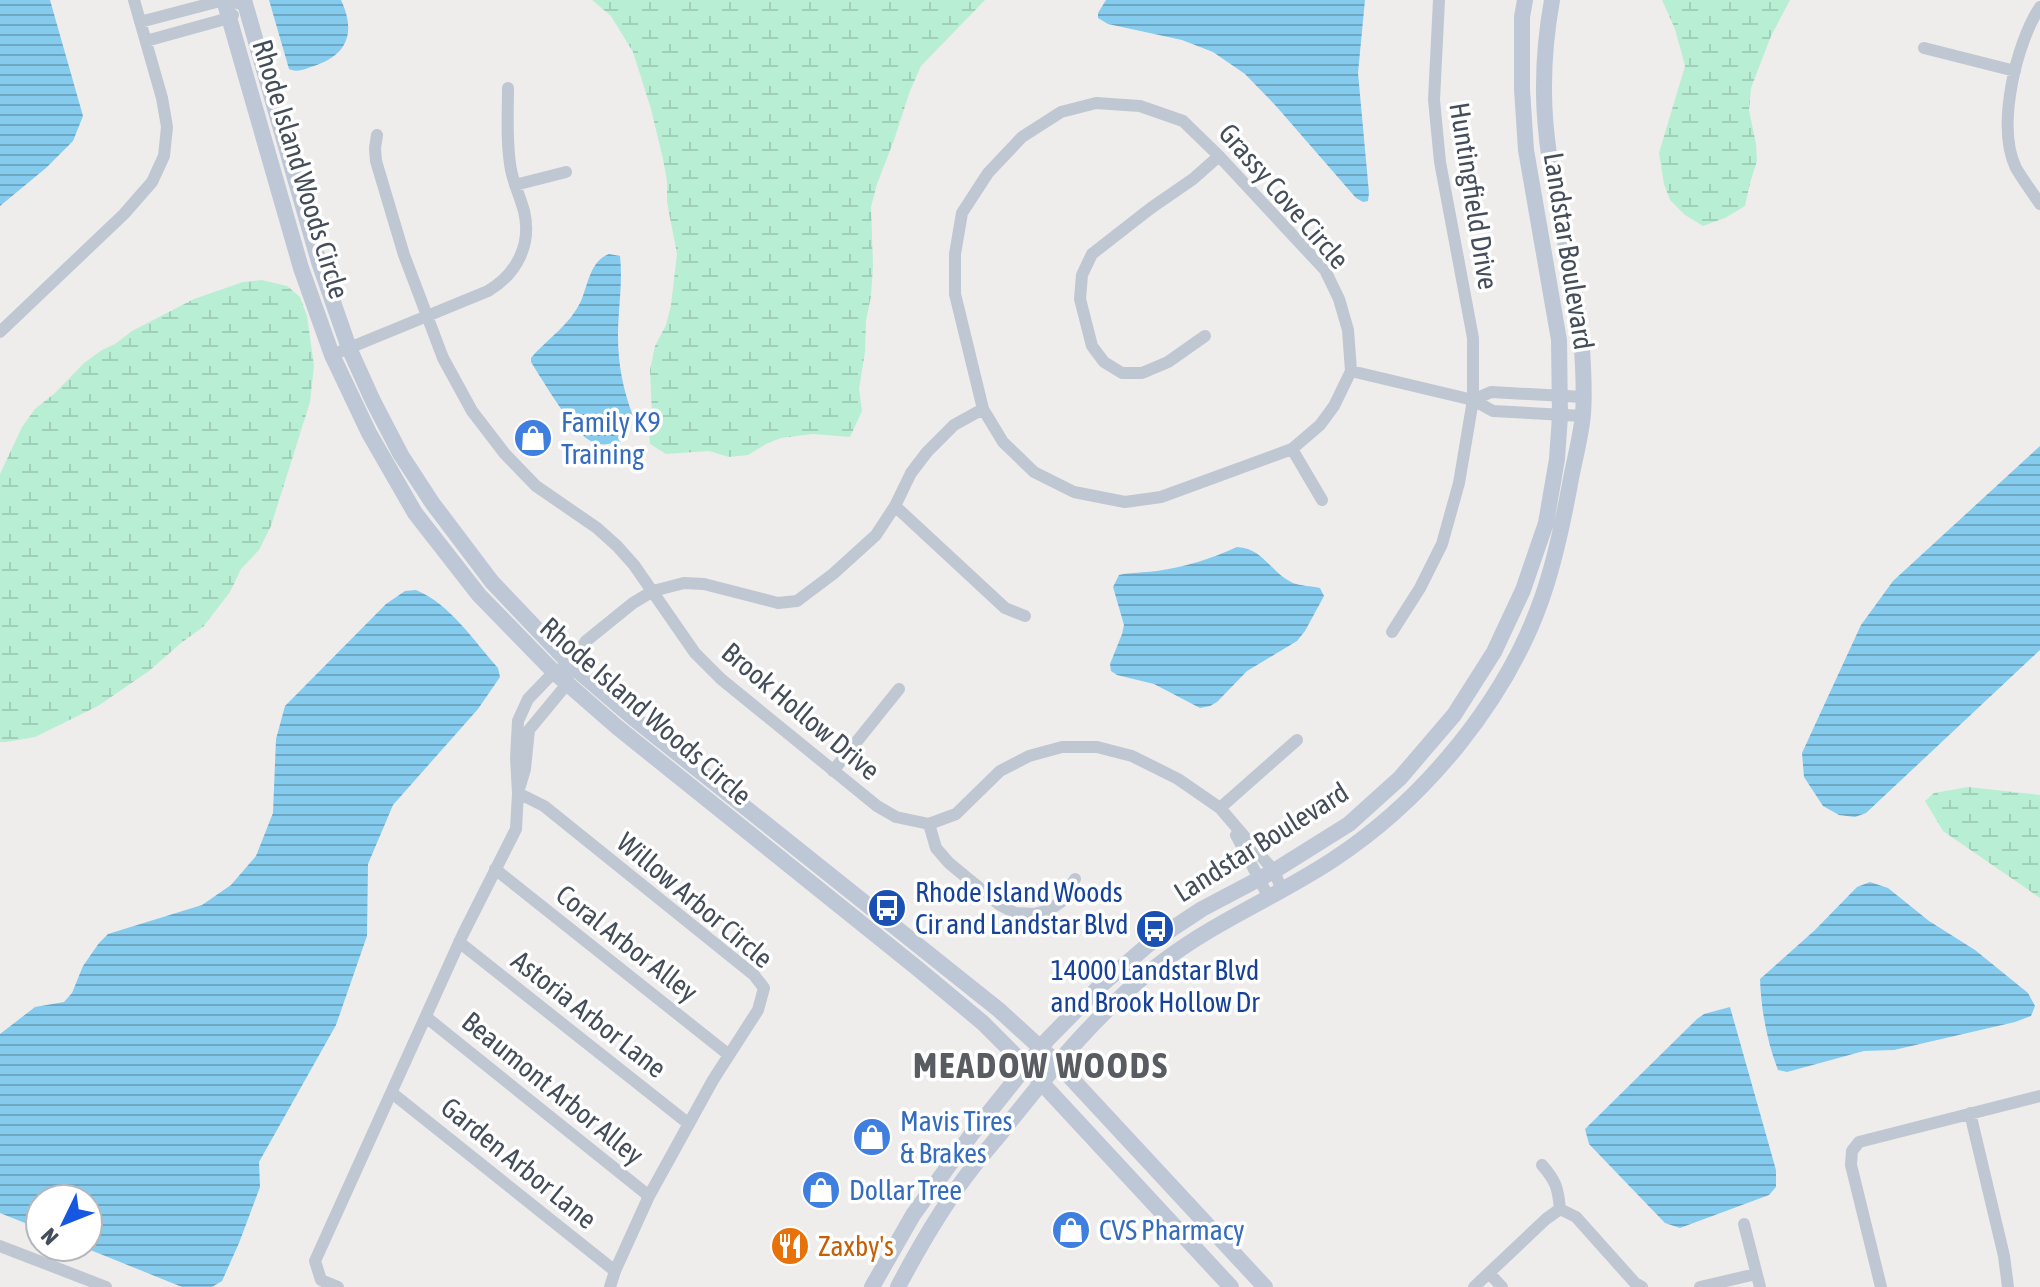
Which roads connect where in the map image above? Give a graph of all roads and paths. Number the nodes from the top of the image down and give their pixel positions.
1 (134, 0) edge
2 (224, 0) edge
3 (1439, 0) edge
4 (1525, 0) edge
5 (1552, 0) edge
6 (244, 2) edge
7 (2040, 7) edge
8 (229, 18) junction
9 (140, 22) junction
10 (146, 41) junction
11 (1924, 48) dead end
12 (2015, 71) junction
13 (508, 88) dead end
14 (377, 135) dead end
15 (1219, 156) junction
16 (566, 172) dead end
17 (515, 185) junction
18 (2040, 204) edge
19 (427, 317) junction
20 (0, 332) edge
21 (1205, 336) dead end
22 (349, 348) junction
23 (332, 355) junction
24 (1351, 371) junction
25 (1560, 396) junction
26 (1583, 397) junction
27 (1473, 400) junction
28 (983, 409) junction
29 (1560, 416) junction
30 (1583, 416) junction
31 (1292, 449) junction
32 (1322, 500) dead end
33 (433, 504) junction
34 (895, 506) junction
35 (415, 513) junction
36 (653, 591) junction
37 (1025, 616) dead end
38 (1392, 632) dead end
39 (570, 664) junction
40 (554, 672) junction
41 (567, 684) junction
42 (899, 689) dead end
43 (1297, 740) dead end
44 (833, 771) junction
45 (518, 793) junction
46 (1220, 808) junction
47 (929, 824) junction
48 (495, 869) junction
49 (1266, 875) junction
50 (1075, 879) dead end
51 (1275, 893) junction
52 (459, 942) junction
53 (426, 1017) junction
54 (1040, 1047) junction
55 (729, 1055) junction
56 (1057, 1063) junction
57 (1026, 1066) junction
58 (1041, 1083) junction
59 (392, 1093) junction
60 (2040, 1096) edge
61 (1970, 1113) junction
62 (689, 1124) junction
63 (1542, 1165) dead end
64 (649, 1196) junction
65 (1560, 1209) junction
66 (1744, 1224) dead end
67 (0, 1246) edge
68 (615, 1271) junction
69 (1489, 1273) junction
70 (1758, 1280) edge
71 (106, 1287) edge
72 (338, 1287) edge
73 (610, 1287) edge
74 (872, 1287) edge
75 (898, 1287) edge
76 (1231, 1287) edge
77 (1265, 1287) edge
78 (1474, 1287) edge
79 (1502, 1287) edge
80 (1642, 1287) edge
81 (1700, 1287) edge
82 (1881, 1287) edge
83 (2008, 1287) edge

1 - 9 street
2 - 6 street
2 - 8 main road, Rhode Island Woods Circle
2 - 9 street
3 - 27 street, Huntingfield Drive
4 - 25 main road, Landstar Boulevard
5 - 26 main road, Landstar Boulevard
6 - 8 street
6 - 22 main road, Rhode Island Woods Circle
7 - 12 street
8 - 10 street
8 - 23 main road, Rhode Island Woods Circle
9 - 10 street
10 - 20 street
11 - 12 street
12 - 18 street
13 - 17 street
14 - 19 street, Brook Hollow Drive
15 - 21 street
15 - 24 street, Grassy Cove Circle
15 - 28 street, Grassy Cove Circle
16 - 17 street
17 - 19 street
19 - 22 street
19 - 36 street, Brook Hollow Drive
22 - 23 street
22 - 33 main road, Rhode Island Woods Circle
23 - 35 main road, Rhode Island Woods Circle
24 - 27 street
24 - 31 street, Grassy Cove Circle
25 - 26 street
25 - 27 street
25 - 29 main road, Landstar Boulevard
26 - 30 main road, Landstar Boulevard
27 - 29 street
27 - 38 street, Huntingfield Drive
28 - 31 street, Grassy Cove Circle
28 - 34 street
29 - 30 street
29 - 49 main road, Landstar Boulevard
30 - 51 main road, Landstar Boulevard
31 - 32 street
33 - 35 street
33 - 39 main road, Rhode Island Woods Circle
34 - 36 street
34 - 37 street
35 - 40 main road, Rhode Island Woods Circle
36 - 39 street
36 - 44 street, Brook Hollow Drive
39 - 40 street
39 - 41 street
39 - 54 main road, Rhode Island Woods Circle
40 - 41 main road, Rhode Island Woods Circle
40 - 45 street
41 - 45 street
41 - 57 main road, Rhode Island Woods Circle
42 - 44 street
43 - 46 street
44 - 47 street, Brook Hollow Drive
45 - 48 street
45 - 55 street, Willow Arbor Circle
46 - 47 street
46 - 49 street
47 - 50 street
48 - 52 street
48 - 55 street, Coral Arbor Alley
49 - 51 street
49 - 54 main road, Landstar Boulevard
51 - 56 main road, Landstar Boulevard
52 - 53 street
52 - 62 street, Astoria Arbor Lane
53 - 59 street
53 - 64 street, Beaumont Arbor Alley
54 - 56 main road, Rhode Island Woods Circle
54 - 57 main road, Landstar Boulevard
55 - 62 street, Willow Arbor Circle
56 - 58 main road, Landstar Boulevard
56 - 77 main road, Rhode Island Woods Circle
57 - 58 main road, Rhode Island Woods Circle
57 - 74 main road, Landstar Boulevard
58 - 75 main road, Landstar Boulevard
58 - 76 main road, Rhode Island Woods Circle
59 - 68 street, Garden Arbor Lane
59 - 72 street
60 - 61 street
61 - 82 street
61 - 83 street
62 - 64 street, Willow Arbor Circle
63 - 65 street
64 - 68 street, Willow Arbor Circle
65 - 69 street
65 - 80 street
66 - 70 street
67 - 71 street
68 - 73 street, Willow Arbor Circle
69 - 78 street
69 - 79 street
70 - 81 street

